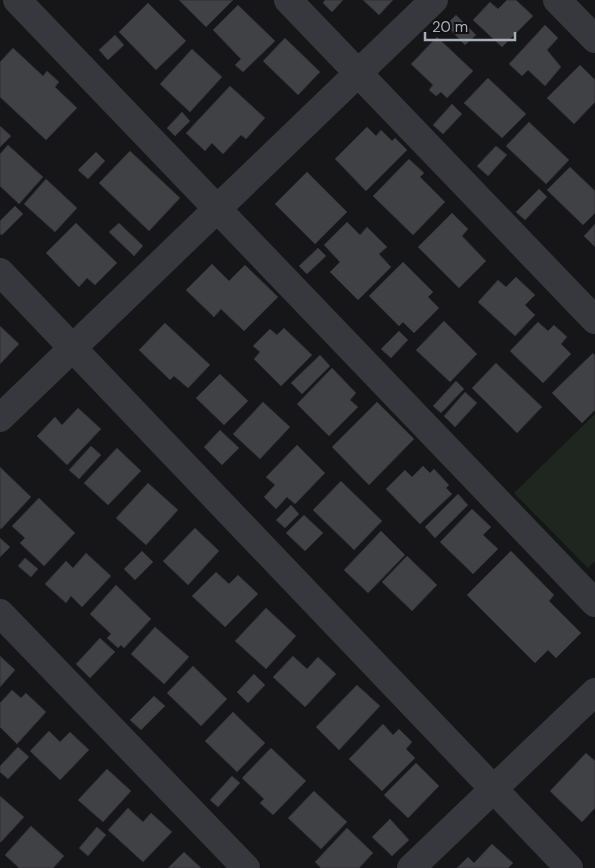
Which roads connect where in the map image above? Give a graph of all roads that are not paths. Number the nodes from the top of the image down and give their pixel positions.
1 (17, 0) edge
2 (288, 0) edge
3 (434, 0) edge
4 (557, 0) edge
5 (595, 39) edge
6 (358, 73) junction
7 (217, 209) junction
8 (0, 272) edge
9 (595, 320) edge
10 (73, 348) junction
11 (0, 418) edge
12 (595, 603) edge
13 (0, 613) edge
14 (595, 692) edge
15 (493, 789) junction
16 (246, 868) edge
17 (410, 868) edge
18 (569, 868) edge

1 - 7 street
2 - 6 street
3 - 6 street
4 - 5 street
6 - 7 street
6 - 9 street
7 - 10 street
7 - 12 street
8 - 10 street
10 - 11 street
10 - 15 street
13 - 16 street
14 - 15 street
15 - 17 street
15 - 18 street

